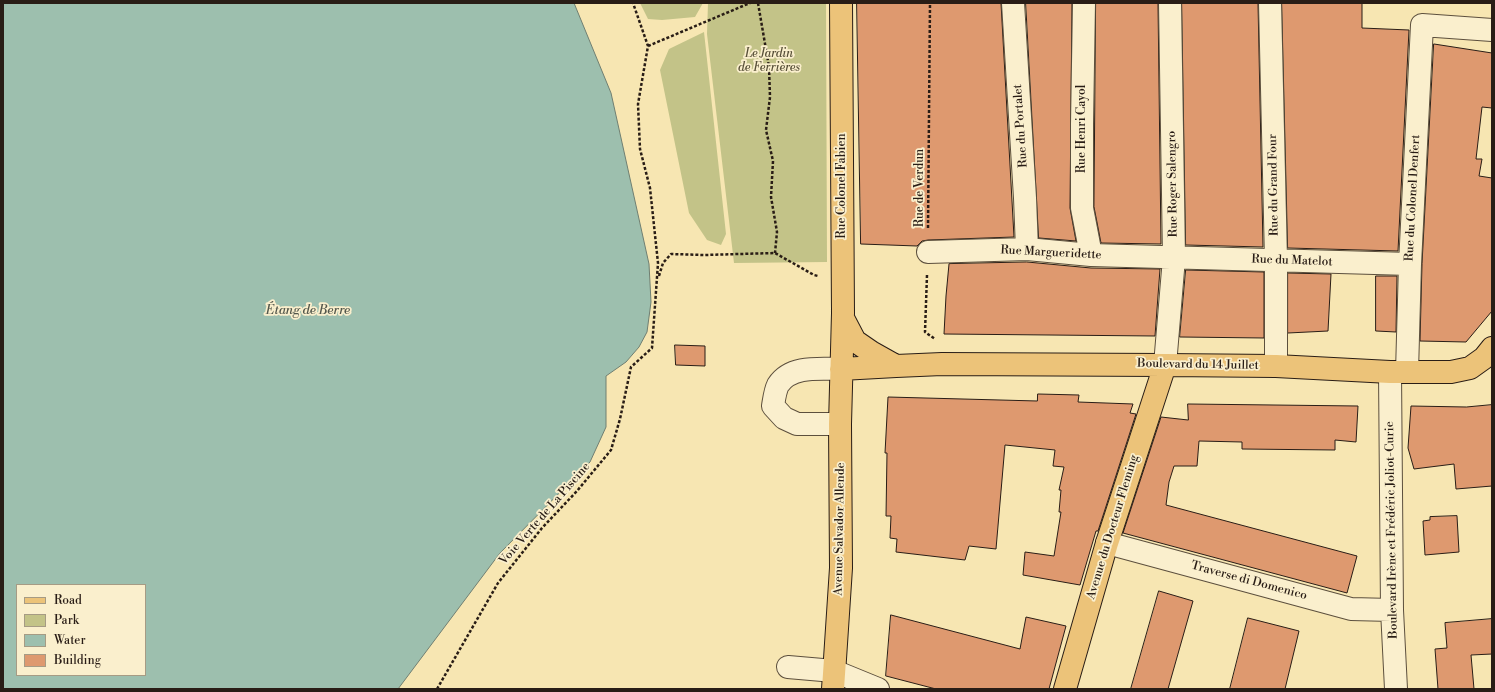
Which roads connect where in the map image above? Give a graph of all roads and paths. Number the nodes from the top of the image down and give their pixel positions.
1 (633, 3) edge
2 (750, 3) edge
3 (758, 3) edge
4 (841, 3) edge
5 (930, 3) edge
6 (1013, 3) edge
7 (1084, 3) edge
8 (1170, 3) edge
9 (1270, 3) edge
10 (1492, 30) edge
11 (648, 46) junction
12 (1027, 249) junction
13 (928, 252) junction
14 (775, 253) junction
15 (1091, 255) junction
16 (1174, 258) junction
17 (1276, 260) junction
18 (1410, 264) junction
19 (843, 278) junction
20 (658, 280) junction
21 (843, 317) junction
22 (1492, 348) edge
23 (942, 364) junction
24 (1165, 365) junction
25 (896, 366) junction
26 (1276, 366) junction
27 (841, 369) junction
28 (1398, 372) junction
29 (840, 424) junction
30 (1107, 543) junction
31 (1392, 610) junction
32 (788, 667) dead end
33 (834, 680) edge
34 (437, 689) edge
35 (878, 689) edge
36 (1065, 689) edge
37 (1396, 689) edge

1 - 11 path
2 - 11 path
3 - 14 path
4 - 19 main road, Rue Colonel Fabien
5 - 13 path, Rue de Verdun
6 - 12 street, Rue du Portalet
7 - 15 street, Rue Henri Cayol
8 - 16 street, Rue Roger Salengro
9 - 17 street, Rue du Grand Four
10 - 18 street, Rue du Colonel Denfert
11 - 20 path
12 - 13 street, Rue Margueridette
12 - 15 street, Rue Margueridette
13 - 23 path, Rue de Verdun
14 - 19 path
14 - 20 path
15 - 16 street, Rue Margueridette
16 - 17 street, Rue du Matelot
16 - 24 street, Rue Roger Salengro
17 - 18 street, Rue du Matelot
17 - 26 street, Rue du Grand Four
18 - 28 street, Rue du Colonel Denfert
19 - 21 main road, Rue Colonel Fabien
20 - 34 path, Voie Verte de La Piscine
21 - 25 main road
21 - 27 main road, Rue Colonel Fabien
22 - 28 main road, Boulevard du 14 Juillet
23 - 24 main road, Boulevard du 14 Juillet
23 - 25 main road, Boulevard du 14 Juillet
24 - 26 main road, Boulevard du 14 Juillet
24 - 30 main road, Avenue du Docteur Fleming
25 - 27 main road, Boulevard du 14 Juillet
26 - 28 main road, Boulevard du 14 Juillet
27 - 29 main road, Avenue Salvador Allende
27 - 29 street
28 - 31 street, Boulevard Irène et Frédéric Joliot-Curie
29 - 33 main road, Avenue Salvador Allende
30 - 31 street, Traverse di Domenico
30 - 36 main road, Avenue du Docteur Fleming
31 - 37 street, Boulevard Irène et Frédéric Joliot-Curie
32 - 33 street
33 - 35 street

